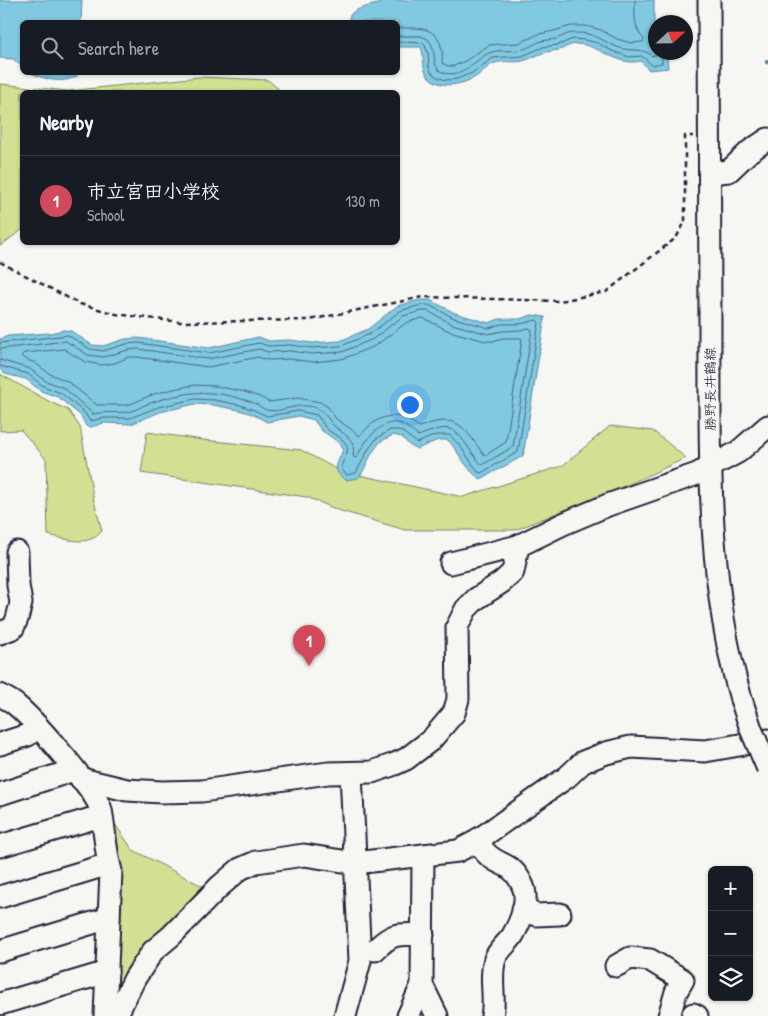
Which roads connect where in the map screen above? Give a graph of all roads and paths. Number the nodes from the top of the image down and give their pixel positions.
1 (709, 0) edge
2 (710, 136) junction
3 (768, 139) edge
4 (710, 173) junction
5 (0, 262) edge
6 (768, 426) edge
7 (710, 466) junction
8 (518, 546) junction
9 (16, 552) dead end
10 (451, 562) dead end
11 (9, 585) edge
12 (0, 633) edge
13 (0, 694) edge
14 (37, 726) junction
15 (768, 740) edge
16 (0, 744) edge
17 (768, 769) edge
18 (351, 773) junction
19 (77, 775) junction
20 (0, 794) edge
21 (101, 816) junction
22 (478, 839) junction
23 (0, 846) edge
24 (423, 855) junction
25 (355, 862) junction
26 (109, 864) junction
27 (0, 898) edge
28 (523, 909) junction
29 (560, 914) dead end
30 (109, 918) junction
31 (423, 935) junction
32 (375, 950) dead end
33 (0, 951) edge
34 (616, 966) dead end
35 (108, 972) junction
36 (422, 985) junction
37 (0, 1004) edge
38 (105, 1016) edge
39 (116, 1016) edge
40 (345, 1016) edge
41 (408, 1016) edge
42 (438, 1016) edge
43 (492, 1016) edge
44 (669, 1016) edge

1 - 2 street, 勝野長井鶴線
2 - 4 street, 勝野長井鶴線
2 - 5 path
3 - 4 street
4 - 7 street, 勝野長井鶴線
6 - 7 street
7 - 8 street
7 - 17 street, 勝野長井鶴線, bridge
8 - 10 street
8 - 18 street
9 - 11 street
11 - 12 street
13 - 14 street
14 - 16 street
14 - 19 street
15 - 22 street
18 - 19 street
18 - 25 street
19 - 20 street
19 - 21 street
21 - 23 street
21 - 26 street
22 - 24 street
22 - 28 street
24 - 25 street
24 - 31 street
25 - 39 street
25 - 40 street
26 - 27 street
26 - 30 street
28 - 29 street
28 - 43 street
30 - 33 street
30 - 35 street
31 - 32 street
31 - 36 street
34 - 44 street
35 - 37 street
35 - 38 street
36 - 41 street
36 - 42 street

